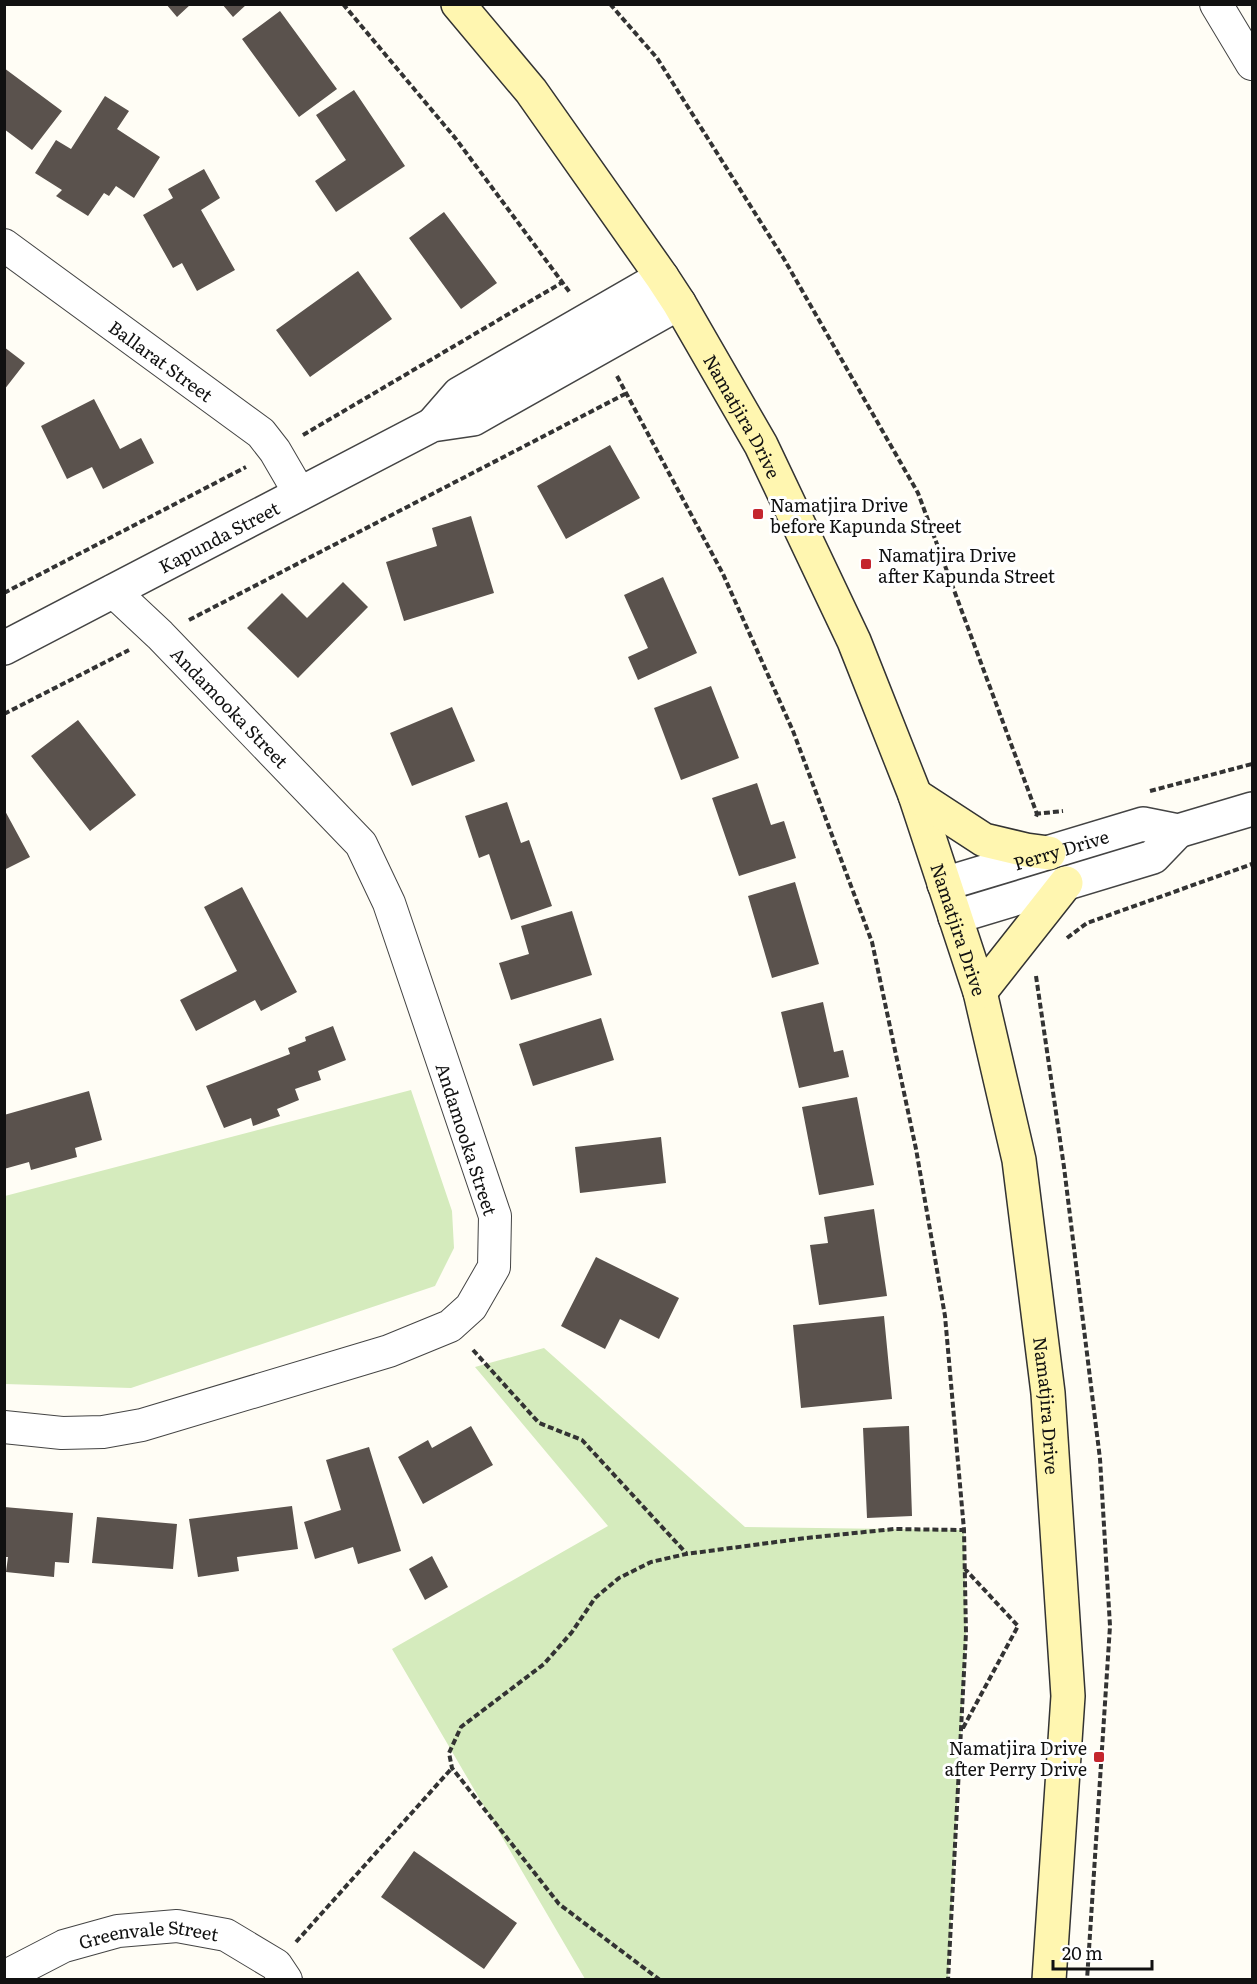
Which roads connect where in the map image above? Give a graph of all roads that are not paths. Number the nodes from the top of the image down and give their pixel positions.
1 (458, 4) edge
2 (1216, 4) edge
3 (1252, 64) edge
4 (4, 245) edge
5 (670, 290) junction
6 (300, 494) junction
7 (113, 591) junction
8 (4, 648) edge
9 (915, 795) junction
10 (1252, 809) edge
11 (1178, 831) junction
12 (1037, 851) junction
13 (1066, 883) junction
14 (944, 885) junction
15 (955, 917) junction
16 (980, 992) junction
17 (4, 1427) edge
18 (281, 1972) edge
19 (4, 1977) edge
20 (1049, 1980) edge

1 - 5 main road, Namatjira Drive
2 - 3 street
4 - 6 street, Ballarat Street
5 - 6 street, Kapunda Street
5 - 9 main road, Namatjira Drive
6 - 7 street, Kapunda Street
7 - 8 street, Kapunda Street
7 - 17 street, Andamooka Street
9 - 12 main road
9 - 14 main road, Namatjira Drive
10 - 11 street, Perry Drive
11 - 12 street, Perry Drive
11 - 13 street, Perry Drive
12 - 14 street, Perry Drive
13 - 15 street, Perry Drive
13 - 16 main road
14 - 15 main road, Namatjira Drive
15 - 16 main road, Namatjira Drive
16 - 20 main road, Namatjira Drive
18 - 19 street, Greenvale Street

